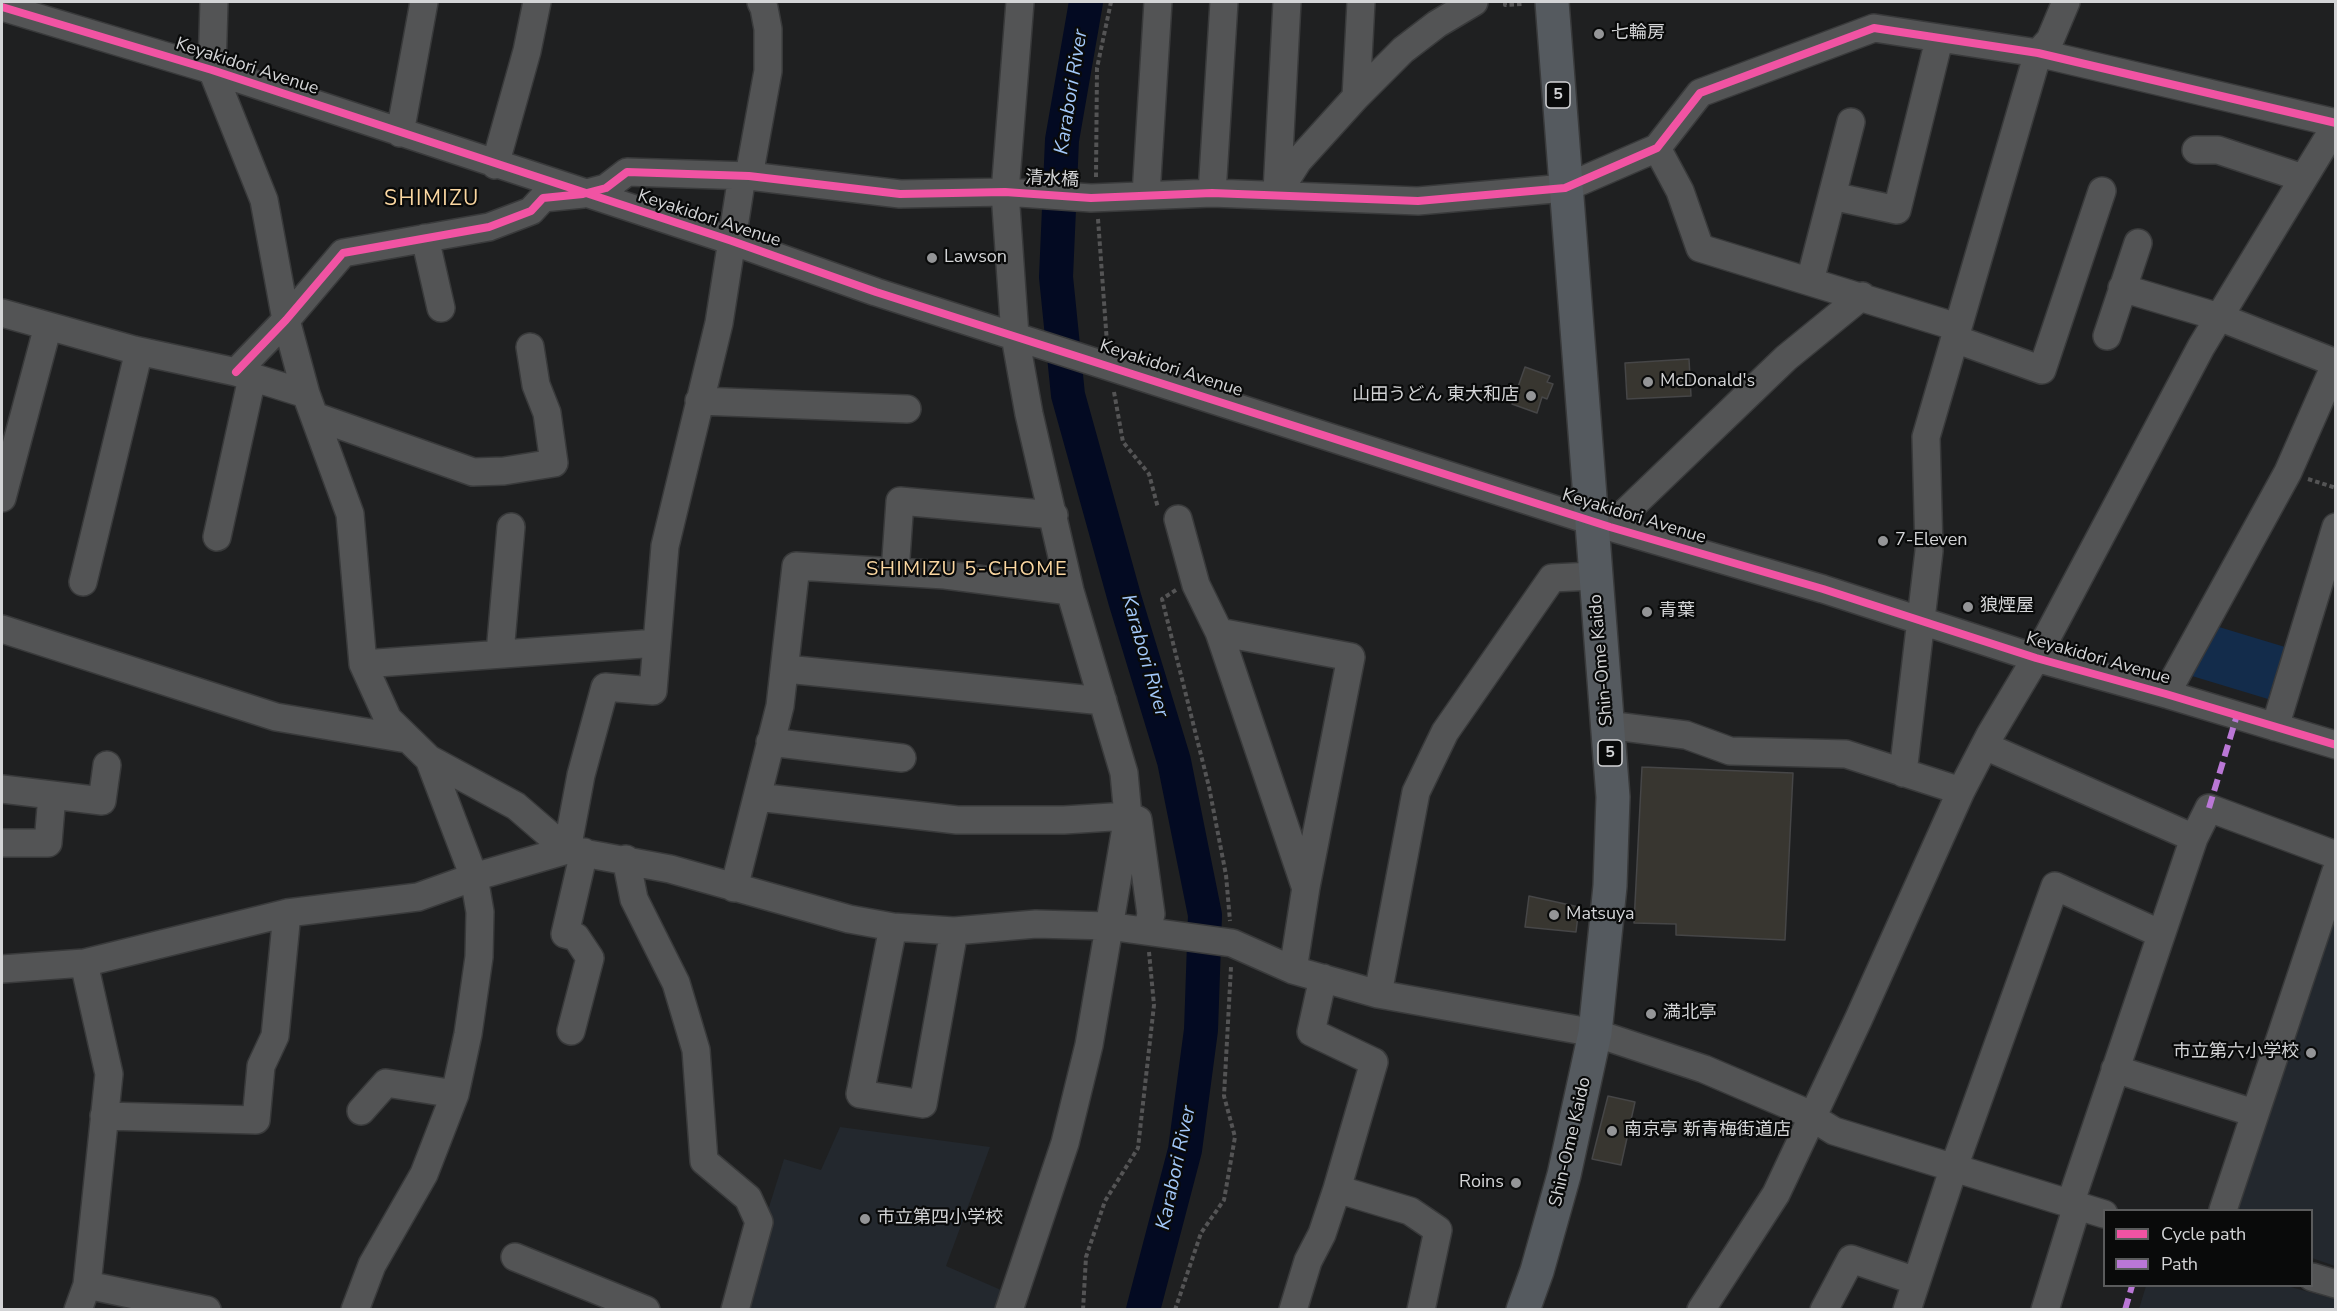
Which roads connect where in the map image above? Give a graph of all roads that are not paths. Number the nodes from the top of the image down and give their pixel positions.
1 (214, 2) edge
2 (424, 2) edge
3 (537, 2) edge
4 (760, 2) edge
5 (1020, 2) edge
6 (1158, 2) edge
7 (1224, 2) edge
8 (1287, 2) edge
9 (1361, 2) edge
10 (1474, 2) edge
11 (2066, 2) edge
12 (1538, 3) edge
13 (2, 8) edge
14 (1939, 40) junction
15 (2038, 54) junction
16 (212, 70) junction
17 (1356, 97) junction
18 (1851, 122) dead end
19 (2336, 124) edge
20 (400, 133) junction
21 (1657, 148) junction
22 (2196, 150) dead end
23 (495, 165) junction
24 (746, 176) junction
25 (2303, 178) junction
26 (1565, 188) junction
27 (2102, 190) dead end
28 (1008, 193) junction
29 (1212, 193) junction
30 (584, 194) junction
31 (1277, 194) junction
32 (1146, 195) junction
33 (1832, 196) junction
34 (425, 238) junction
35 (732, 242) junction
36 (2138, 243) dead end
37 (1810, 281) junction
38 (2122, 288) junction
39 (1862, 296) junction
40 (441, 308) dead end
41 (2, 313) edge
42 (2219, 317) junction
43 (286, 320) junction
44 (48, 326) junction
45 (1956, 333) junction
46 (2107, 336) dead end
47 (1020, 338) junction
48 (530, 347) dead end
49 (140, 351) junction
50 (2336, 363) edge
51 (244, 375) junction
52 (699, 401) junction
53 (310, 405) junction
54 (907, 409) dead end
55 (2, 498) edge
56 (1054, 514) junction
57 (1169, 519) road end
58 (1601, 523) junction
59 (511, 527) dead end
60 (2336, 527) edge
61 (217, 537) dead end
62 (895, 572) junction
63 (1594, 576) junction
64 (83, 582) dead end
65 (1070, 591) junction
66 (1920, 620) junction
67 (2, 629) edge
68 (1219, 632) junction
69 (657, 643) junction
70 (500, 653) junction
71 (2036, 658) junction
72 (363, 664) junction
73 (786, 669) junction
74 (2166, 694) junction
75 (1103, 701) junction
76 (1607, 725) junction
77 (2275, 727) junction
78 (407, 739) junction
79 (770, 742) junction
80 (1985, 746) junction
81 (2336, 746) edge
82 (902, 758) dead end
83 (429, 759) junction
84 (107, 765) dead end
85 (1904, 772) junction
86 (2, 789) edge
87 (1961, 791) junction
88 (52, 795) junction
89 (757, 796) junction
90 (1128, 816) junction
91 (2194, 838) junction
92 (2, 843) edge
93 (575, 851) junction
94 (2336, 855) edge
95 (626, 859) junction
96 (2336, 871) edge
97 (474, 877) junction
98 (1306, 887) junction
99 (734, 888) junction
100 (287, 913) junction
101 (1108, 926) junction
102 (893, 927) junction
103 (954, 931) junction
104 (1150, 931) junction
105 (2161, 934) junction
106 (84, 963) junction
107 (2, 969) edge
108 (1293, 970) junction
109 (1323, 978) junction
110 (1378, 994) junction
111 (571, 1031) dead end
112 (1595, 1033) junction
113 (2115, 1069) junction
114 (455, 1094) junction
115 (361, 1111) dead end
116 (2254, 1113) junction
117 (104, 1116) junction
118 (1812, 1118) junction
119 (1954, 1167) junction
120 (1336, 1190) junction
121 (2073, 1205) junction
122 (2223, 1209) edge
123 (2103, 1214) edge
124 (514, 1257) dead end
125 (2313, 1277) edge
126 (1916, 1281) junction
127 (2336, 1284) edge
128 (83, 1297) edge
129 (207, 1310) edge
130 (355, 1310) edge
131 (646, 1310) edge
132 (735, 1310) edge
133 (1009, 1310) edge
134 (1293, 1310) edge
135 (1421, 1310) edge
136 (1523, 1310) edge
137 (1701, 1310) edge
138 (1824, 1310) edge
139 (1908, 1310) edge
140 (2045, 1310) edge

1 - 16 street
2 - 20 street
3 - 23 street
4 - 24 street
5 - 28 street
6 - 32 street
7 - 29 street
8 - 31 street
9 - 17 street
10 - 17 street
11 - 15 street
12 - 26 main road, Shin-Ome Kaido / 5
13 - 16 street, Keyakidori Avenue
14 - 15 street
14 - 21 street
14 - 33 street
15 - 19 street
15 - 45 street
16 - 20 street, Keyakidori Avenue
16 - 43 street
17 - 31 street
18 - 33 street
19 - 25 street
20 - 23 street, Keyakidori Avenue
21 - 26 street, 清水橋
21 - 37 street
22 - 25 street
23 - 30 street, Keyakidori Avenue
24 - 28 street, 清水橋
24 - 30 street, 清水橋
24 - 35 street
25 - 42 street
26 - 31 street, 清水橋
26 - 58 main road, Shin-Ome Kaido / 5
27 - 45 street
28 - 32 street, 清水橋
28 - 47 street
29 - 31 street, 清水橋
29 - 32 street, 清水橋
30 - 34 street
30 - 35 street, Keyakidori Avenue
33 - 37 street
34 - 40 street
34 - 43 street
35 - 47 street, Keyakidori Avenue
35 - 52 street
36 - 38 street
37 - 39 street
38 - 42 street
38 - 46 street
39 - 45 street
39 - 58 street
41 - 44 street
42 - 50 street
42 - 71 street
43 - 51 street
43 - 53 street
44 - 49 street
44 - 55 street
45 - 66 street
47 - 56 street
47 - 58 street, Keyakidori Avenue
48 - 53 street
49 - 51 street
49 - 64 street
50 - 74 street
51 - 53 street
51 - 61 street
52 - 54 street
52 - 69 street
53 - 72 street
56 - 62 street
56 - 65 street
57 - 68 street
58 - 63 main road, Shin-Ome Kaido / 5
58 - 66 street, Keyakidori Avenue
59 - 70 street
60 - 77 street
62 - 65 street
62 - 73 street
63 - 76 main road, Shin-Ome Kaido / 5
63 - 110 street
65 - 75 street
66 - 71 street, Keyakidori Avenue
66 - 85 street
67 - 78 street
68 - 98 street
68 - 98 street
69 - 70 street
69 - 93 street
70 - 72 street
71 - 74 street, Keyakidori Avenue
71 - 80 street
72 - 78 street
73 - 75 street
73 - 79 street
74 - 77 street, Keyakidori Avenue
75 - 90 street
76 - 85 street
76 - 112 main road, Shin-Ome Kaido / 5
77 - 81 street, Keyakidori Avenue
78 - 83 street
79 - 82 street
79 - 89 street
80 - 87 street
80 - 91 street
83 - 93 street
83 - 97 street
84 - 88 street
85 - 87 street
86 - 88 street
87 - 118 street
88 - 92 street
89 - 90 street
89 - 99 street
90 - 101 street
90 - 104 street
91 - 94 street
91 - 105 street
93 - 95 street
93 - 97 street
93 - 111 street
95 - 99 street
95 - 132 street
96 - 116 street
97 - 100 street
97 - 114 street
98 - 108 street
99 - 102 street
100 - 106 street
100 - 117 street
101 - 103 street
101 - 104 street
101 - 133 street
102 - 103 street
102 - 103 street
104 - 108 street
105 - 113 street
105 - 119 street
106 - 107 street
106 - 117 street
108 - 109 street
109 - 110 street
109 - 120 street
110 - 112 street
112 - 118 street
112 - 136 main road, Shin-Ome Kaido / 5
113 - 116 street
113 - 121 street
114 - 115 street
114 - 130 street
116 - 122 street
117 - 128 street
118 - 119 street
118 - 137 street
119 - 121 street
119 - 126 street
120 - 134 street
120 - 135 street
121 - 123 street
121 - 140 street
124 - 131 street
125 - 127 street
126 - 138 street
126 - 139 street
128 - 129 street

